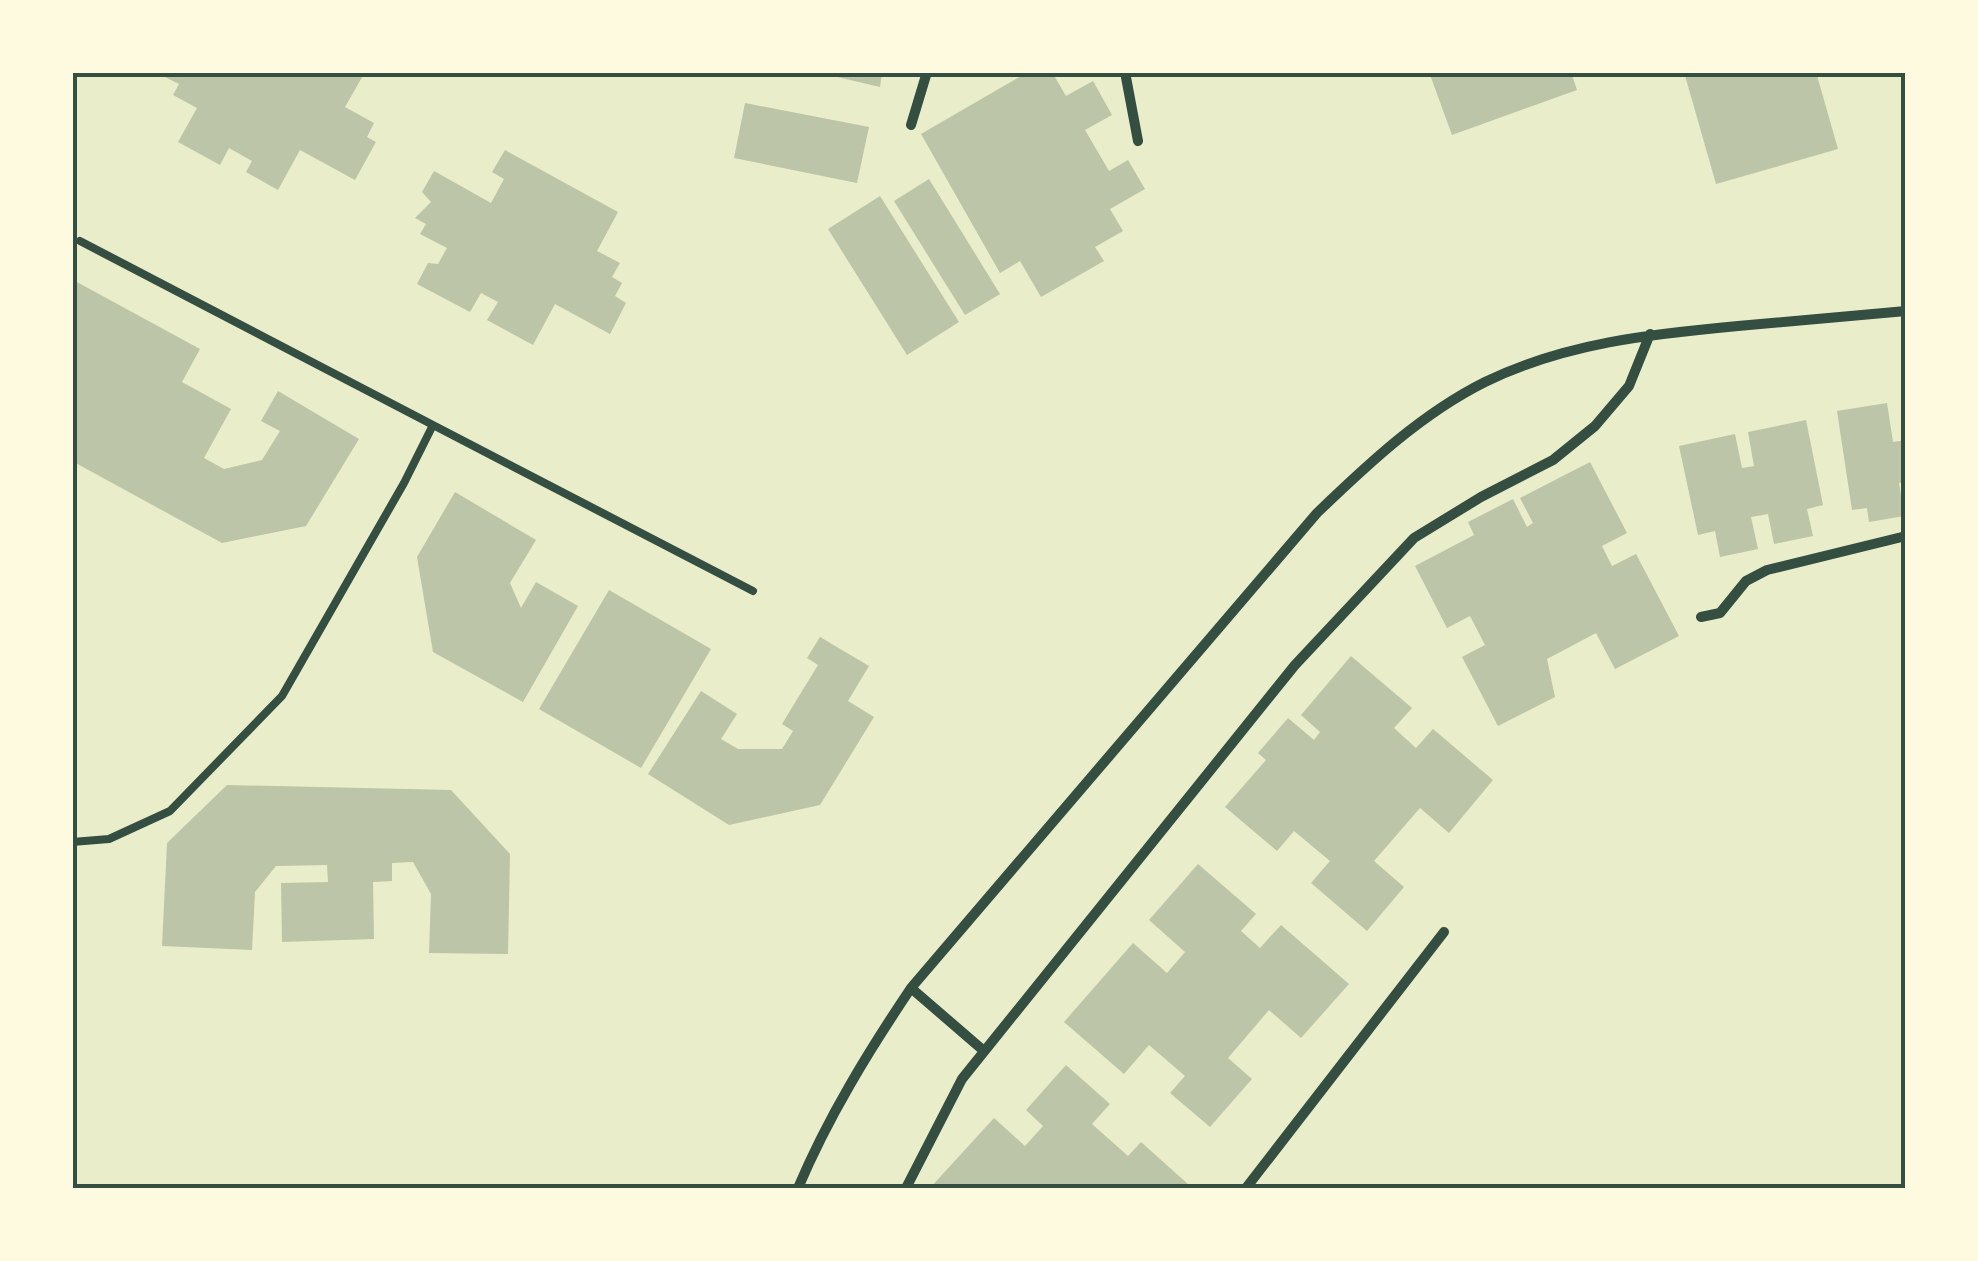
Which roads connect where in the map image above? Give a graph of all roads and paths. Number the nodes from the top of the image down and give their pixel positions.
1 (927, 72) edge
2 (1125, 72) edge
3 (910, 125) dead end
4 (1138, 141) dead end
5 (80, 240) dead end
6 (1906, 311) edge
7 (1650, 334) junction
8 (433, 425) junction
9 (1906, 536) edge
10 (753, 591) dead end
11 (1701, 616) dead end
12 (72, 842) edge
13 (1444, 932) dead end
14 (910, 988) junction
15 (984, 1051) junction
16 (798, 1188) edge
17 (906, 1188) edge
18 (1246, 1188) edge

1 - 3 street
2 - 4 street
5 - 8 lane
6 - 7 street
7 - 14 street
7 - 15 street
8 - 10 lane
8 - 12 lane
9 - 11 street
13 - 18 street
14 - 15 street
14 - 16 street
15 - 17 street

